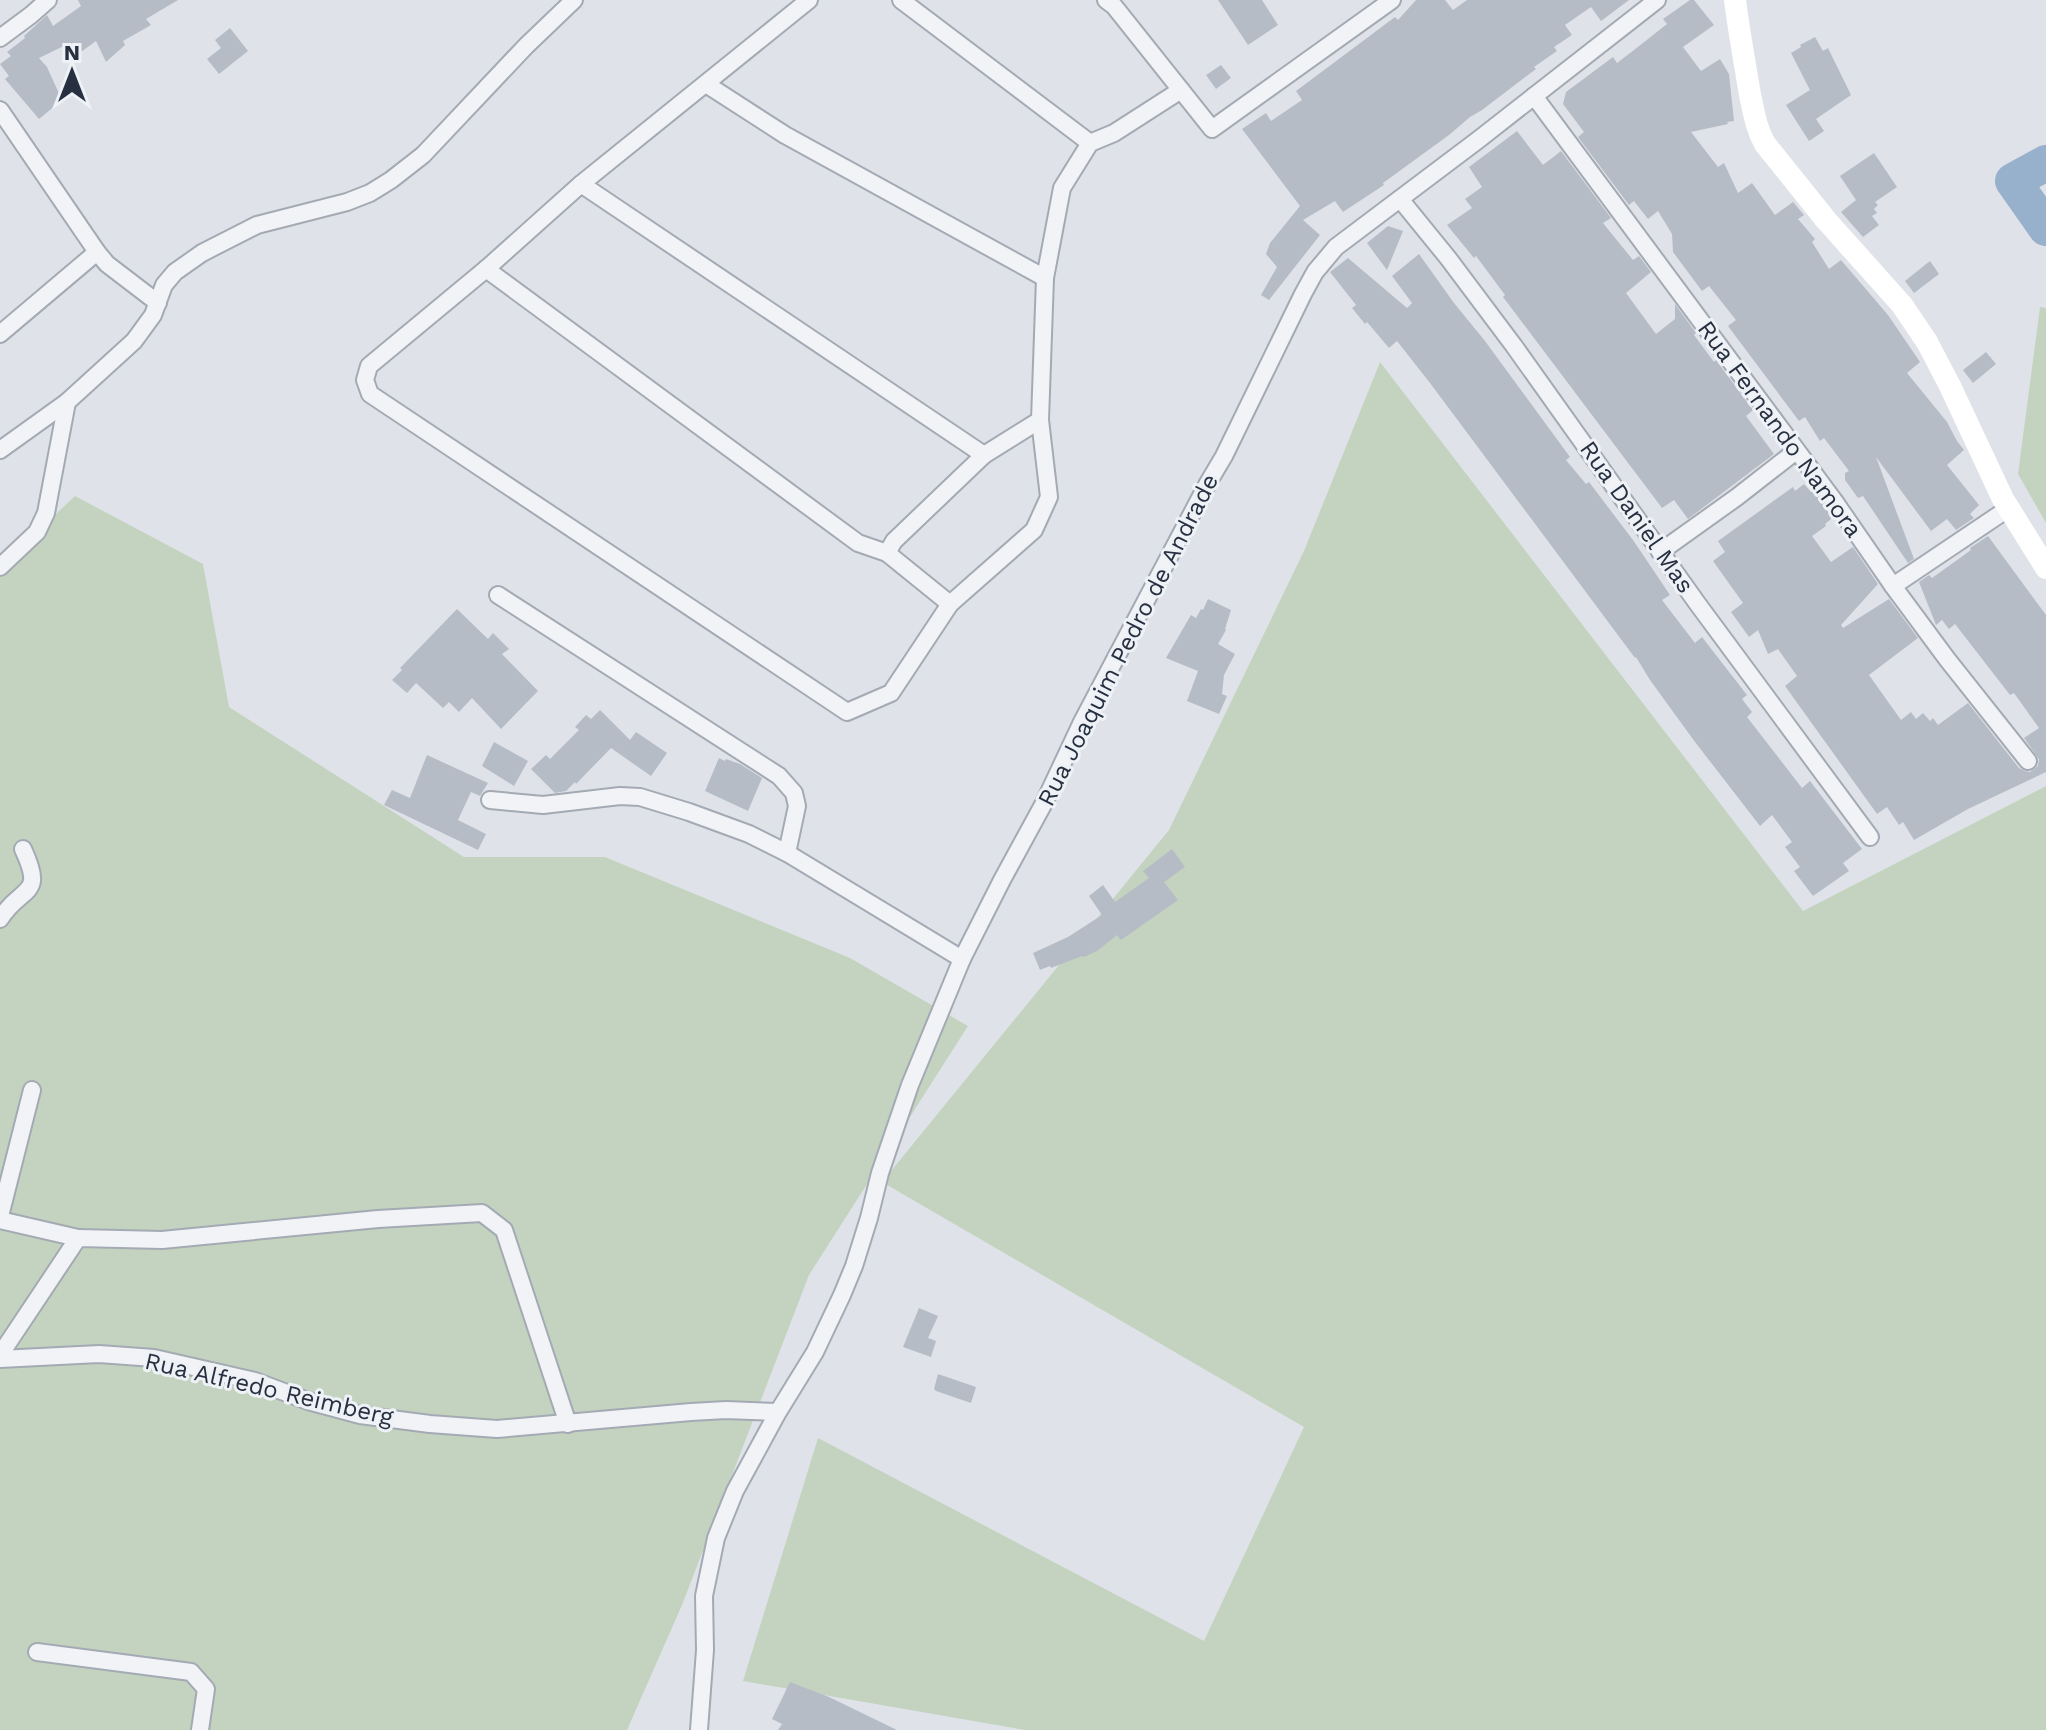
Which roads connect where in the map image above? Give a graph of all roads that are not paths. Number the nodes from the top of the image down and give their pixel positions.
1 (48, 0) edge
2 (574, 0) edge
3 (809, 0) edge
4 (901, 0) edge
5 (1106, 0) edge
6 (1392, 0) edge
7 (1657, 0) edge
8 (1735, 0) edge
9 (0, 38) edge
10 (706, 84) junction
11 (1181, 90) junction
12 (1534, 96) junction
13 (0, 110) edge
14 (1090, 143) junction
15 (581, 184) junction
16 (1400, 199) junction
17 (97, 252) junction
18 (486, 269) junction
19 (1045, 278) junction
20 (158, 303) junction
21 (0, 334) edge
22 (67, 402) junction
23 (1040, 420) junction
24 (0, 450) edge
25 (1796, 451) junction
26 (984, 455) junction
27 (2009, 508) junction
28 (1660, 552) junction
29 (887, 553) junction
30 (0, 567) edge
31 (2046, 568) edge
32 (1893, 586) junction
33 (498, 595) dead end
34 (950, 604) junction
35 (2028, 761) dead end
36 (490, 800) dead end
37 (1870, 837) dead end
38 (23, 849) dead end
39 (787, 853) junction
40 (0, 919) edge
41 (962, 959) junction
42 (32, 1090) dead end
43 (0, 1218) edge
44 (78, 1238) junction
45 (0, 1357) edge
46 (778, 1412) junction
47 (568, 1424) junction
48 (37, 1652) dead end
49 (200, 1730) edge
50 (699, 1730) edge

1 - 9 street
2 - 20 street
3 - 10 street
4 - 14 street
5 - 11 street
6 - 11 street
7 - 12 street, Rua Joaquim Pedro de Andrade
8 - 27 main road
10 - 15 street
10 - 19 street
11 - 14 street
12 - 16 street, Rua Joaquim Pedro de Andrade
12 - 25 street, Rua Fernando Namora
13 - 17 street
14 - 19 street
15 - 18 street
15 - 26 street
16 - 28 street, Rua Daniel Mas
16 - 41 street, Rua Joaquim Pedro de Andrade
17 - 20 street
17 - 21 street
18 - 29 street
18 - 34 street
19 - 23 street
20 - 22 street
22 - 24 street
22 - 30 street
23 - 26 street
23 - 34 street
25 - 28 street
25 - 32 street, Rua Fernando Namora
26 - 29 street
27 - 31 main road
27 - 32 street
28 - 37 street, Rua Daniel Mas
29 - 34 street
32 - 35 street, Rua Fernando Namora
33 - 39 street
36 - 39 street
38 - 40 street
39 - 41 street
41 - 46 street, Rua Joaquim Pedro de Andrade
42 - 43 street
43 - 44 street
44 - 45 street
44 - 47 street
45 - 47 street, Rua Alfredo Reimberg
46 - 47 street, Rua Alfredo Reimberg
46 - 50 street, Rua Joaquim Pedro de Andrade
48 - 49 street

